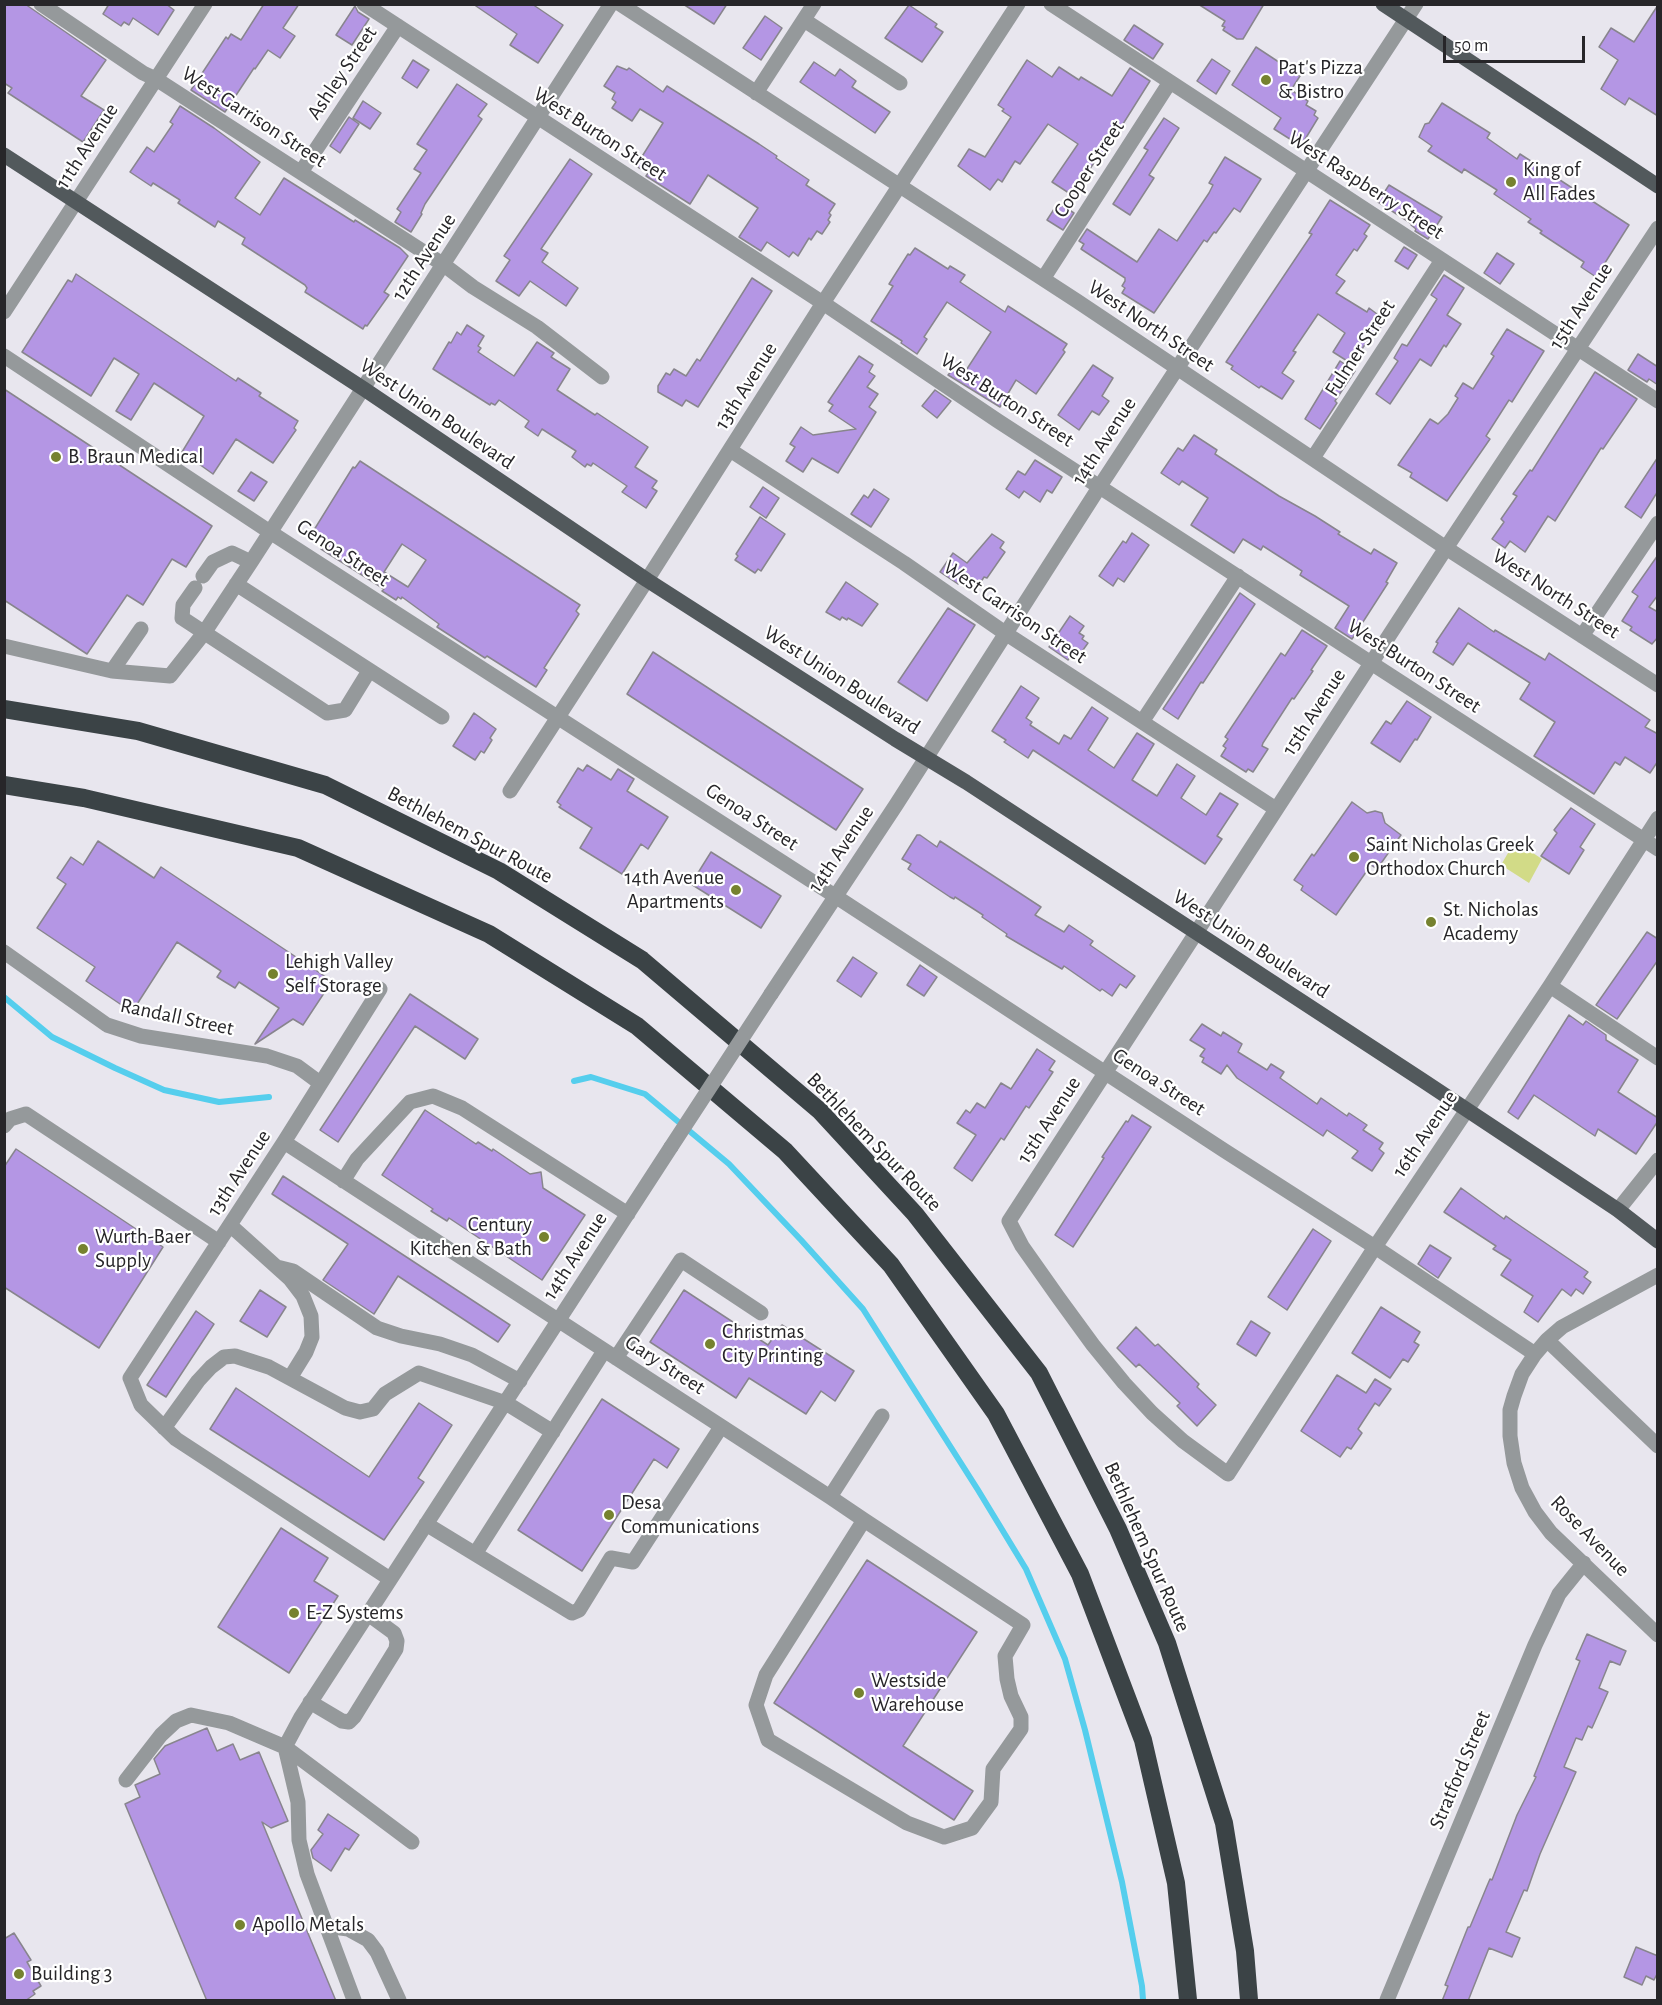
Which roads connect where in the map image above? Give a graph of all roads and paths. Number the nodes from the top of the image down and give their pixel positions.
1 (41, 4) edge
2 (205, 4) edge
3 (364, 4) edge
4 (611, 4) edge
5 (620, 4) edge
6 (814, 4) edge
7 (1018, 4) edge
8 (1051, 4) edge
9 (1383, 4) edge
10 (1416, 4) edge
11 (804, 20) junction
12 (1406, 20) junction
13 (398, 26) junction
14 (156, 79) junction
15 (1170, 82) junction
16 (900, 83) dead end
17 (756, 93) junction
18 (538, 119) junction
19 (4, 155) edge
20 (1307, 171) junction
21 (301, 172) junction
22 (899, 186) junction
23 (1658, 186) edge
24 (76, 201) junction
25 (1658, 228) edge
26 (1442, 260) junction
27 (444, 265) junction
28 (1043, 279) junction
29 (823, 303) junction
30 (4, 312) edge
31 (1578, 350) junction
32 (4, 356) edge
33 (1177, 368) junction
34 (602, 377) dead end
35 (363, 390) junction
36 (1658, 401) edge
37 (730, 450) junction
38 (1313, 458) junction
39 (1100, 486) junction
40 (1658, 523) edge
41 (270, 532) junction
42 (1446, 548) junction
43 (251, 562) junction
44 (1238, 576) junction
45 (647, 580) junction
46 (236, 584) junction
47 (141, 629) dead end
48 (204, 633) junction
49 (1005, 633) junction
50 (1582, 636) junction
51 (4, 646) edge
52 (1371, 663) junction
53 (112, 671) junction
54 (369, 671) junction
55 (1658, 684) edge
56 (4, 709) edge
57 (442, 717) dead end
58 (557, 717) junction
59 (1142, 722) junction
60 (926, 758) junction
61 (4, 785) edge
62 (510, 790) dead end
63 (1276, 809) junction
64 (1658, 818) edge
65 (1643, 840) junction
66 (1658, 849) edge
67 (835, 896) junction
68 (1196, 933) junction
69 (4, 952) edge
70 (1550, 986) junction
71 (380, 989) dead end
72 (1658, 1058) edge
73 (1105, 1072) junction
74 (320, 1083) junction
75 (1467, 1110) junction
76 (4, 1126) edge
77 (284, 1142) junction
78 (1658, 1160) edge
79 (343, 1181) junction
80 (1618, 1210) junction
81 (628, 1214) junction
82 (230, 1225) junction
83 (1658, 1240) edge
84 (219, 1242) junction
85 (1375, 1247) junction
86 (277, 1267) junction
87 (1658, 1275) edge
88 (761, 1313) dead end
89 (558, 1321) junction
90 (1547, 1340) junction
91 (1535, 1354) junction
92 (610, 1355) junction
93 (290, 1378) junction
94 (520, 1381) junction
95 (506, 1403) junction
96 (882, 1416) dead end
97 (721, 1427) junction
98 (164, 1428) junction
99 (553, 1432) junction
100 (1658, 1446) edge
101 (1228, 1474) joint
102 (830, 1497) junction
103 (864, 1520) junction
104 (426, 1524) junction
105 (475, 1554) junction
106 (1584, 1563) junction
107 (390, 1579) junction
108 (368, 1614) junction
109 (1658, 1635) edge
110 (310, 1702) junction
111 (285, 1747) junction
112 (126, 1780) dead end
113 (412, 1842) dead end
114 (326, 1926) junction
115 (354, 2001) edge
116 (399, 2001) edge
117 (1188, 2001) edge
118 (1249, 2001) edge
119 (1387, 2001) edge

1 - 14 street, West Garrison Street
2 - 14 street, 11th Avenue
3 - 13 street, West Burton Street
4 - 18 street, 12th Avenue
5 - 17 street, West North Street
6 - 11 street
7 - 22 street, 13th Avenue
8 - 15 street, West Raspberry Street
9 - 12 main road
10 - 12 street, 14th Avenue
11 - 16 street
11 - 17 street
12 - 20 street, 14th Avenue
12 - 23 main road
13 - 18 street, West Burton Street
13 - 21 street, Ashley Street
14 - 21 street, West Garrison Street
14 - 24 street, 11th Avenue
15 - 20 street, West Raspberry Street
15 - 28 street, Cooper Street
17 - 22 street, West North Street
18 - 27 street, 12th Avenue
18 - 29 street, West Burton Street
19 - 24 main road, West Union Boulevard
20 - 26 street, West Raspberry Street
20 - 33 street, 14th Avenue
21 - 27 street, West Garrison Street
22 - 28 street, West North Street
22 - 29 street, 13th Avenue
24 - 30 street, 11th Avenue
24 - 35 main road, West Union Boulevard
25 - 31 street, 15th Avenue
26 - 31 street, West Raspberry Street
26 - 38 street, Fulmer Street
27 - 34 street, West Garrison Street
27 - 35 street, 12th Avenue
28 - 33 street, West North Street
29 - 37 street, 13th Avenue
29 - 39 street, West Burton Street
31 - 36 street, West Raspberry Street
31 - 42 street, 15th Avenue
32 - 41 street, Genoa Street
33 - 38 street, West North Street
33 - 39 street, 14th Avenue
35 - 41 street, 12th Avenue
35 - 45 main road, West Union Boulevard
37 - 45 street, 13th Avenue
37 - 49 street, West Garrison Street
38 - 42 street, West North Street
39 - 44 street, West Burton Street
39 - 49 street, 14th Avenue
40 - 50 street
41 - 43 street, 12th Avenue
41 - 58 street, Genoa Street
42 - 50 street, West North Street
42 - 52 street, 15th Avenue
43 - 46 street, 12th Avenue
43 - 48 street
44 - 52 street, West Burton Street
44 - 59 street
45 - 58 street, 13th Avenue
45 - 60 main road, West Union Boulevard
46 - 48 street, 12th Avenue
46 - 54 street
47 - 53 street
48 - 53 street, 12th Avenue
48 - 54 street
49 - 59 street, West Garrison Street
49 - 60 street, 14th Avenue
50 - 55 street, West North Street
51 - 53 street
52 - 63 street, 15th Avenue
52 - 65 street, West Burton Street
54 - 57 street
56 - 118 highway, Bethlehem Spur Route
58 - 62 street, 13th Avenue
58 - 67 street, Genoa Street
59 - 63 street, West Garrison Street
60 - 67 street, 14th Avenue
60 - 68 main road, West Union Boulevard
61 - 117 highway
63 - 68 street, 15th Avenue
64 - 65 street, 16th Avenue
65 - 66 street, West Burton Street
65 - 70 street, 16th Avenue
67 - 73 street, Genoa Street
67 - 81 street, 14th Avenue, bridge
68 - 73 street, 15th Avenue
68 - 75 main road, West Union Boulevard
69 - 74 street, Randall Street
70 - 72 street
70 - 75 street, 16th Avenue
71 - 74 street, 13th Avenue
73 - 85 street, Genoa Street
73 - 101 street, 15th Avenue
74 - 77 street, 13th Avenue
75 - 80 main road, West Union Boulevard
75 - 85 street, 16th Avenue
76 - 84 street
77 - 79 street, Gary Street
77 - 82 street, 13th Avenue
78 - 80 street
79 - 81 street
79 - 89 street, Gary Street
80 - 83 main road, West Union Boulevard
81 - 89 street, 14th Avenue
82 - 84 street, 13th Avenue
82 - 86 street
84 - 98 street, 13th Avenue
85 - 91 street, Genoa Street
85 - 101 street, 16th Avenue
86 - 93 street
86 - 94 street
87 - 90 street, Rose Avenue
88 - 92 street
89 - 92 street, Gary Street
89 - 94 street, 14th Avenue
90 - 91 street, Rose Avenue
90 - 100 street
91 - 106 street, Rose Avenue
92 - 97 street, Gary Street
92 - 99 street
93 - 95 street
93 - 98 street
94 - 95 street, 14th Avenue
95 - 99 street
95 - 104 street, 14th Avenue
96 - 102 street
97 - 102 street, Gary Street
97 - 105 street
98 - 107 street
99 - 105 street
102 - 103 street, Gary Street
103 - 103 street, Gary Street
104 - 105 street
104 - 107 street, 14th Avenue
106 - 109 street, Rose Avenue
106 - 119 street, Stratford Street
107 - 108 street, 14th Avenue
108 - 110 street, 14th Avenue
108 - 110 street
110 - 111 street, 14th Avenue
111 - 112 street
111 - 113 street
111 - 114 street
114 - 115 street
114 - 116 street

